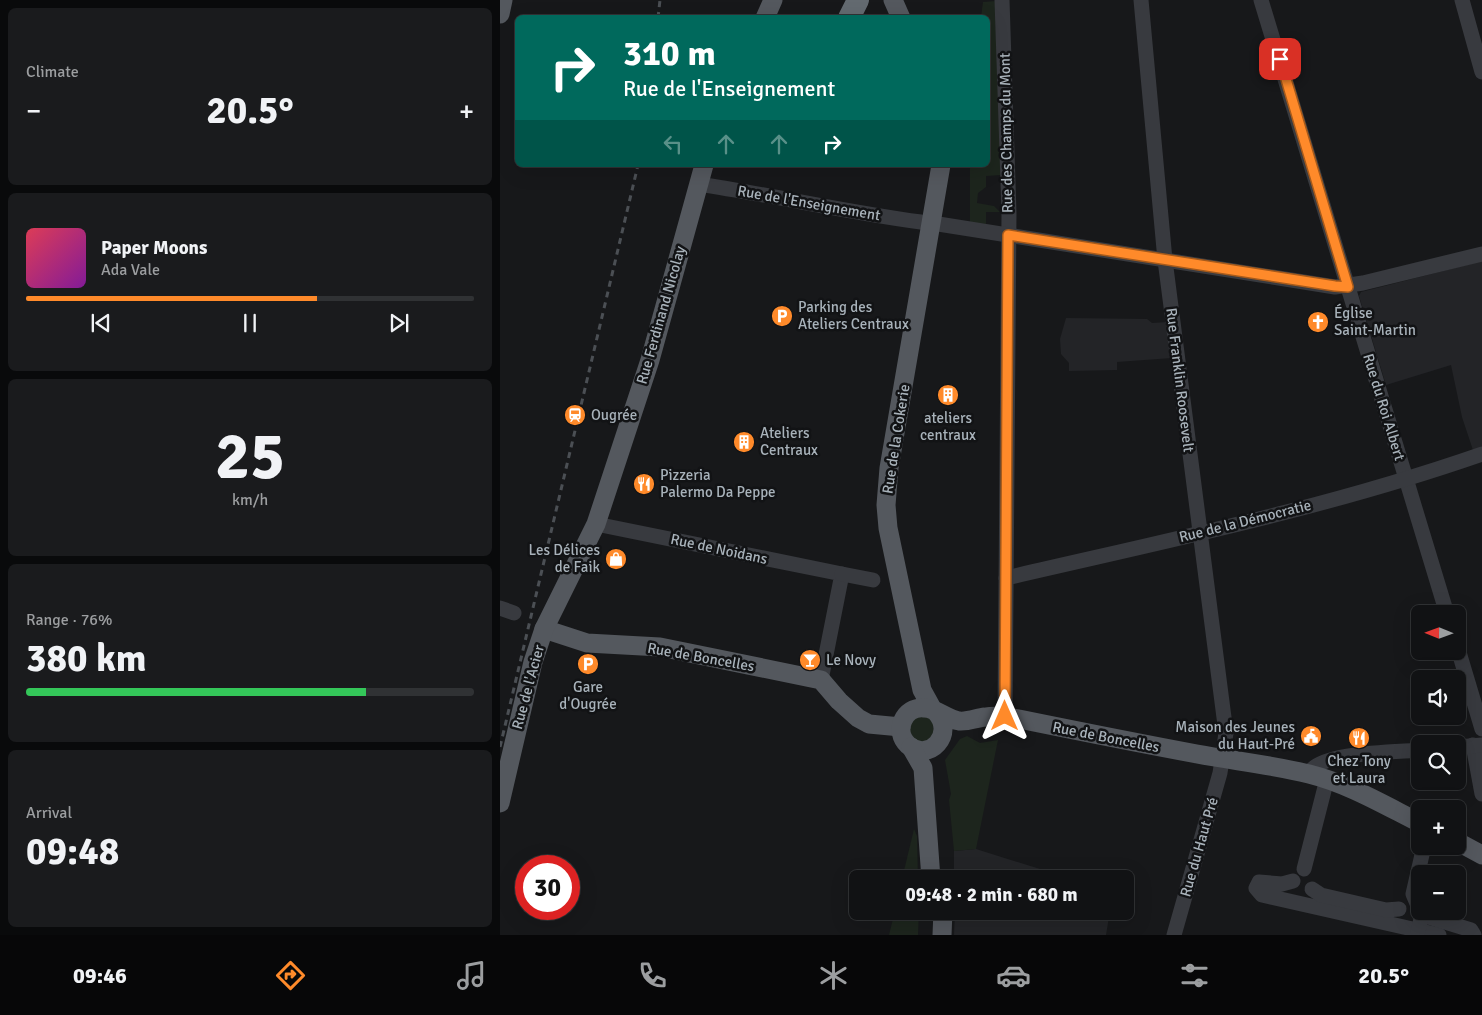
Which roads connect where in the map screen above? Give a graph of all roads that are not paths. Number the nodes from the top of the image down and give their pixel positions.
1 (504, 0) edge
2 (773, 0) edge
3 (893, 0) edge
4 (908, 0) edge
5 (1002, 0) edge
6 (1141, 0) edge
7 (1261, 0) edge
8 (1462, 0) edge
9 (500, 14) edge
10 (766, 15) edge
11 (900, 15) edge
12 (911, 15) edge
13 (1482, 72) edge
14 (703, 167) edge
15 (928, 167) edge
16 (940, 167) edge
17 (698, 184) junction
18 (926, 223) junction
19 (1008, 235) junction
20 (1482, 254) edge
21 (1165, 260) junction
22 (1348, 287) junction
23 (1482, 454) edge
24 (1406, 480) junction
25 (596, 524) junction
26 (1200, 533) junction
27 (842, 574) junction
28 (1006, 578) junction
29 (873, 580) dead end
30 (1444, 605) edge
31 (544, 629) junction
32 (1461, 660) edge
33 (821, 680) junction
34 (934, 711) junction
35 (1005, 716) junction
36 (905, 720) junction
37 (961, 721) junction
38 (1482, 730) edge
39 (939, 741) junction
40 (1477, 745) edge
41 (911, 747) junction
42 (1411, 751) edge
43 (1223, 758) junction
44 (1318, 777) junction
45 (1482, 794) edge
46 (500, 803) edge
47 (1411, 818) edge
48 (1466, 846) edge
49 (1482, 855) edge
50 (1304, 869) junction
51 (930, 870) edge
52 (941, 870) edge
53 (1293, 881) junction
54 (1312, 889) junction
55 (1411, 897) edge
56 (1287, 900) junction
57 (1308, 904) junction
58 (1397, 916) junction
59 (931, 920) edge
60 (943, 920) edge
61 (1421, 920) edge
62 (1438, 920) edge
63 (1418, 931) junction
64 (931, 935) edge
65 (942, 935) edge
66 (1174, 935) edge
67 (1440, 935) edge
68 (1474, 935) edge

1 - 9 main road
2 - 10 main road
3 - 11 main road
4 - 12 main road
5 - 19 street, Rue des Champs du Mont
6 - 21 street, Rue Franklin Roosevelt
7 - 22 street, Rue du Roi Albert
8 - 13 street
14 - 17 main road, Rue Ferdinand Nicolay
15 - 18 main road, Rue de la Cokerie
16 - 18 main road, Rue de la Cokerie
17 - 18 street, Rue de l'Enseignement
17 - 25 main road, Rue Ferdinand Nicolay
18 - 19 street, Rue de l'Enseignement
18 - 34 main road, Rue de la Cokerie
18 - 36 main road, Rue de la Cokerie
19 - 21 street, Rue de l'Enseignement
19 - 28 street, Rue des Champs du Mont
20 - 22 street, Rue de l'Enseignement
21 - 22 street, Rue de l'Enseignement
21 - 26 street, Rue Franklin Roosevelt
22 - 24 street, Rue du Roi Albert
23 - 24 street, Rue de la Démocratie
24 - 26 street, Rue de la Démocratie
24 - 30 street, Rue du Roi Albert
25 - 27 street, Rue de Noidans
25 - 31 main road, Rue Ferdinand Nicolay
26 - 28 street, Rue de la Démocratie
26 - 43 street, Rue Franklin Roosevelt
27 - 29 street, Rue de Noidans
27 - 33 street
28 - 35 street, Rue des Champs du Mont
31 - 33 main road, Rue de Boncelles
31 - 46 main road, Rue de l'Acier
32 - 38 street
33 - 36 main road, Rue de Boncelles
34 - 36 main road, Rue de Boncelles
34 - 37 main road, Rue de Boncelles
34 - 39 main road
35 - 37 main road, Rue de Boncelles
35 - 43 main road, Rue de Boncelles
36 - 41 main road
37 - 39 main road
39 - 41 main road
39 - 52 main road
40 - 45 street
41 - 51 main road
42 - 44 street
43 - 44 main road, Rue de Boncelles
43 - 66 street, Rue du Haut Pré
44 - 47 main road, Rue de Boncelles
44 - 50 street
48 - 49 main road
50 - 53 street
50 - 54 street
53 - 56 street
53 - 56 street
54 - 57 street
54 - 58 street
55 - 58 street
56 - 57 street
57 - 58 street
58 - 63 street
59 - 64 main road
60 - 65 main road
61 - 63 street
62 - 68 street
63 - 67 street

